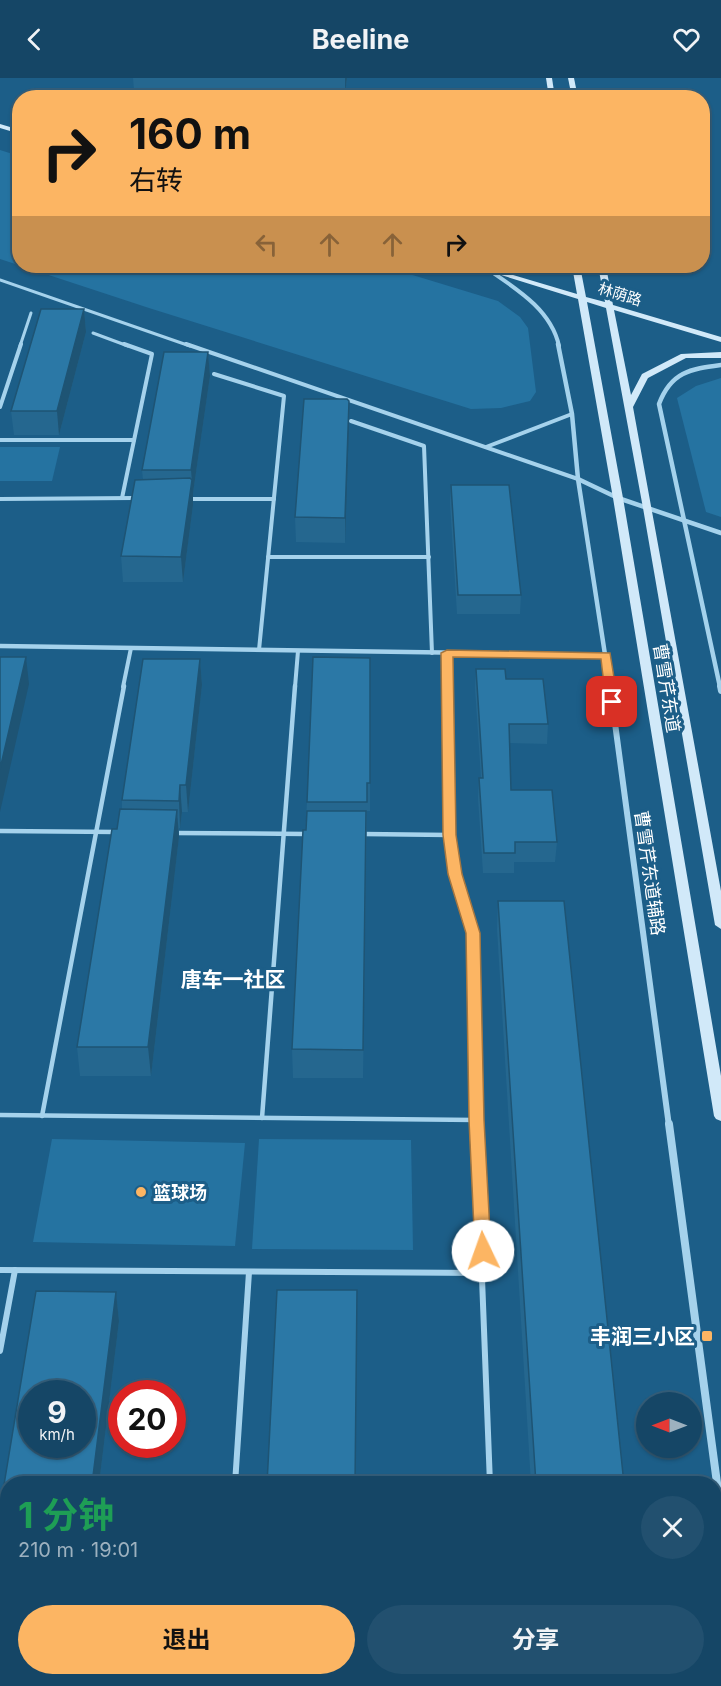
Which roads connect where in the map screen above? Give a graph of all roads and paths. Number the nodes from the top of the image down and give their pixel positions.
1 (493, 273) edge
2 (503, 273) edge
3 (577, 273) edge
4 (603, 273) edge
5 (0, 280) edge
6 (581, 296) junction
7 (608, 305) junction
8 (31, 313) dead end
9 (93, 333) dead end
10 (721, 340) edge
11 (721, 355) edge
12 (721, 365) edge
13 (214, 374) dead end
14 (0, 406) edge
15 (628, 408) junction
16 (572, 414) junction
17 (351, 421) edge
18 (0, 440) edge
19 (134, 440) junction
20 (486, 447) junction
21 (578, 479) junction
22 (122, 498) junction
23 (145, 498) edge
24 (618, 498) junction
25 (0, 499) edge
26 (180, 499) edge
27 (274, 499) junction
28 (648, 508) junction
29 (684, 520) junction
30 (721, 533) edge
31 (268, 557) junction
32 (429, 557) junction
33 (0, 646) edge
34 (131, 648) junction
35 (259, 650) junction
36 (298, 651) junction
37 (432, 653) junction
38 (447, 653) junction
39 (606, 655) junction
40 (721, 691) edge
41 (0, 831) edge
42 (96, 832) junction
43 (119, 832) edge
44 (166, 832) edge
45 (283, 834) junction
46 (319, 834) edge
47 (354, 834) edge
48 (449, 835) junction
49 (721, 925) edge
50 (0, 1115) edge
51 (42, 1116) junction
52 (721, 1116) edge
53 (262, 1118) junction
54 (476, 1120) junction
55 (0, 1270) edge
56 (15, 1270) junction
57 (249, 1272) junction
58 (484, 1273) junction
59 (0, 1351) edge
60 (236, 1476) edge
61 (490, 1476) edge
62 (716, 1476) edge

1 - 16 street, 曹雪芹东道辅路
2 - 6 main road, 林荫路
3 - 6 main road, 曹雪芹东道
4 - 7 main road, 曹雪芹东道
5 - 20 lane
6 - 7 main road, 林荫路
6 - 24 main road, 曹雪芹东道
7 - 10 main road, 林荫路
7 - 15 main road, 曹雪芹东道
8 - 14 lane
9 - 19 lane
11 - 15 main road
12 - 29 street
13 - 27 lane
15 - 28 main road, 曹雪芹东道
16 - 20 lane
16 - 21 street, 曹雪芹东道辅路
17 - 32 lane
18 - 19 lane
19 - 22 lane
20 - 21 lane
21 - 24 street
21 - 39 street, 曹雪芹东道辅路
22 - 23 lane
22 - 25 lane
24 - 28 street
24 - 52 main road, 曹雪芹东道
26 - 27 lane
27 - 31 lane
28 - 29 street
28 - 49 main road, 曹雪芹东道
29 - 30 street
29 - 40 street
31 - 32 lane
31 - 35 lane
32 - 37 lane
33 - 34 street
34 - 35 street
34 - 42 lane
35 - 36 street
36 - 37 street
36 - 45 lane
37 - 38 street
38 - 39 street
38 - 48 lane
39 - 62 street, 曹雪芹东道辅路
41 - 42 lane
42 - 43 lane
42 - 51 lane
44 - 45 lane
45 - 46 lane
45 - 53 lane
47 - 48 lane
48 - 54 lane
50 - 51 lane
51 - 53 lane
53 - 54 lane
54 - 58 lane
55 - 56 lane
56 - 57 lane
56 - 59 lane
57 - 58 lane
57 - 60 lane
58 - 61 lane

